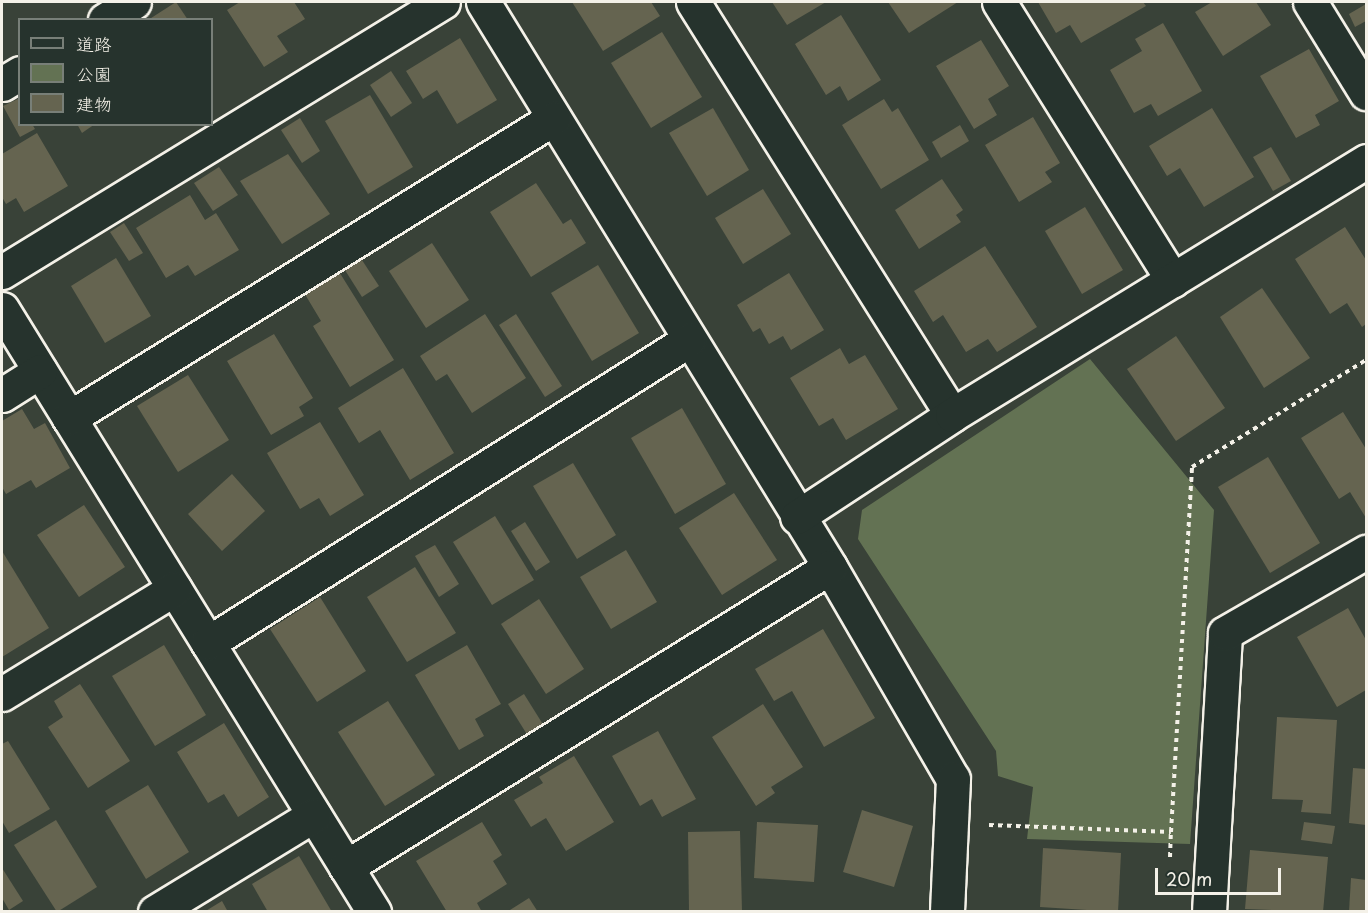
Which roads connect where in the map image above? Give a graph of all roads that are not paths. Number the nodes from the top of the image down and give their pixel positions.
1 (134, 2) edge
2 (443, 2) edge
3 (483, 2) edge
4 (693, 2) edge
5 (999, 2) edge
6 (1310, 2) edge
7 (108, 18) edge
8 (18, 74) edge
9 (2, 84) edge
10 (1366, 93) edge
11 (554, 118) junction
12 (1366, 161) edge
13 (2, 272) edge
14 (1173, 280) junction
15 (2, 309) edge
16 (689, 340) junction
17 (40, 371) junction
18 (2, 395) edge
19 (952, 415) junction
20 (69, 418) junction
21 (797, 517) junction
22 (1366, 552) edge
23 (830, 567) junction
24 (174, 589) junction
25 (208, 643) junction
26 (2, 694) edge
27 (314, 814) junction
28 (346, 867) junction
29 (155, 912) edge
30 (374, 912) edge
31 (947, 912) edge
32 (1209, 912) edge

1 - 7 street
2 - 13 street
3 - 11 street
4 - 19 street
5 - 14 street
6 - 10 street
8 - 9 street
11 - 16 street
11 - 20 street
12 - 14 street
14 - 19 street
15 - 17 street
16 - 21 street
16 - 25 street
17 - 18 street
17 - 20 street
19 - 21 street
20 - 24 street
21 - 23 street
22 - 32 street
23 - 28 street
23 - 31 street
24 - 25 street
24 - 26 street
25 - 27 street
27 - 28 street
27 - 29 street
28 - 30 street

